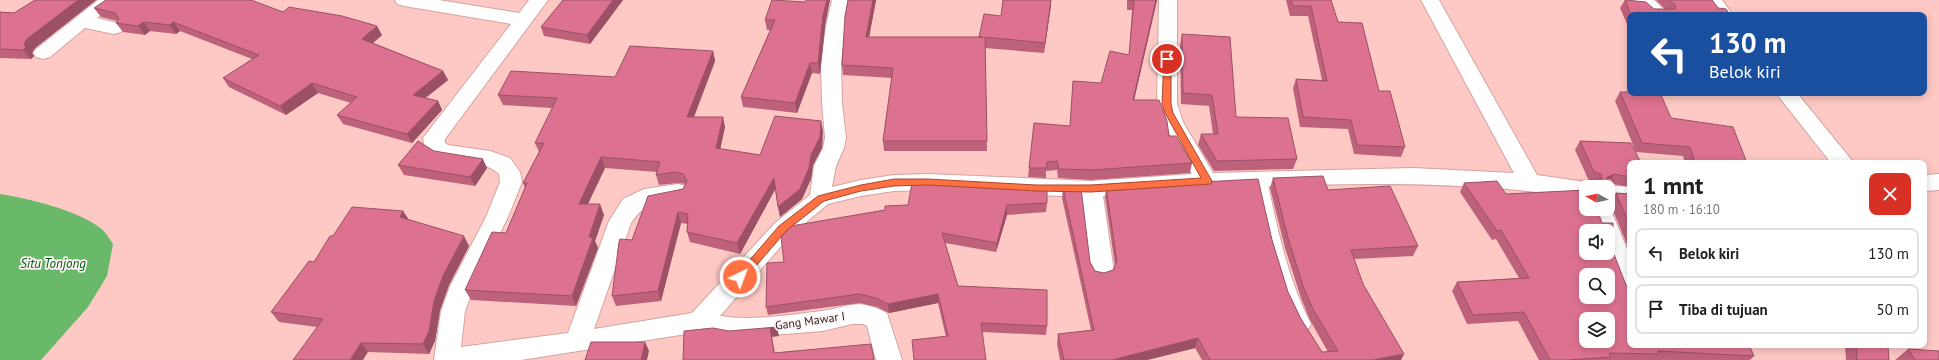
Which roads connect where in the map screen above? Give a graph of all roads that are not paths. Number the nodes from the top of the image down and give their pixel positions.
1 (110, 0) edge
2 (404, 0) edge
3 (539, 0) edge
4 (841, 0) edge
5 (1168, 0) edge
6 (1430, 0) edge
7 (1642, 0) edge
8 (1712, 0) edge
9 (447, 3) edge
10 (1657, 12) edge
11 (1722, 12) edge
12 (86, 17) junction
13 (525, 20) junction
14 (114, 28) dead end
15 (43, 53) dead end
16 (1788, 96) edge
17 (1841, 160) edge
18 (1261, 180) junction
19 (1207, 181) junction
20 (1530, 182) junction
21 (1939, 182) edge
22 (1927, 183) edge
23 (1091, 188) junction
24 (1579, 189) edge
25 (678, 192) edge
26 (1615, 194) edge
27 (1627, 195) edge
28 (821, 198) junction
29 (1603, 216) edge
30 (1102, 272) edge
31 (1627, 279) edge
32 (699, 322) junction
33 (1310, 335) edge
34 (577, 342) junction
35 (447, 359) edge
36 (889, 360) edge

1 - 12 street
2 - 9 street
3 - 13 street
4 - 28 street
5 - 19 street
6 - 20 street
7 - 10 street
8 - 11 street
9 - 13 street
12 - 14 street
12 - 15 street
13 - 35 street
16 - 17 street
18 - 19 street
18 - 20 street
18 - 33 lane
19 - 23 street
20 - 24 street
21 - 22 street
23 - 28 street
23 - 30 street
25 - 34 street
26 - 27 street
28 - 32 street
29 - 31 street
32 - 34 street, Gang Mawar I
32 - 36 street, Gang Mawar I
34 - 35 street, Gang Mawar I

